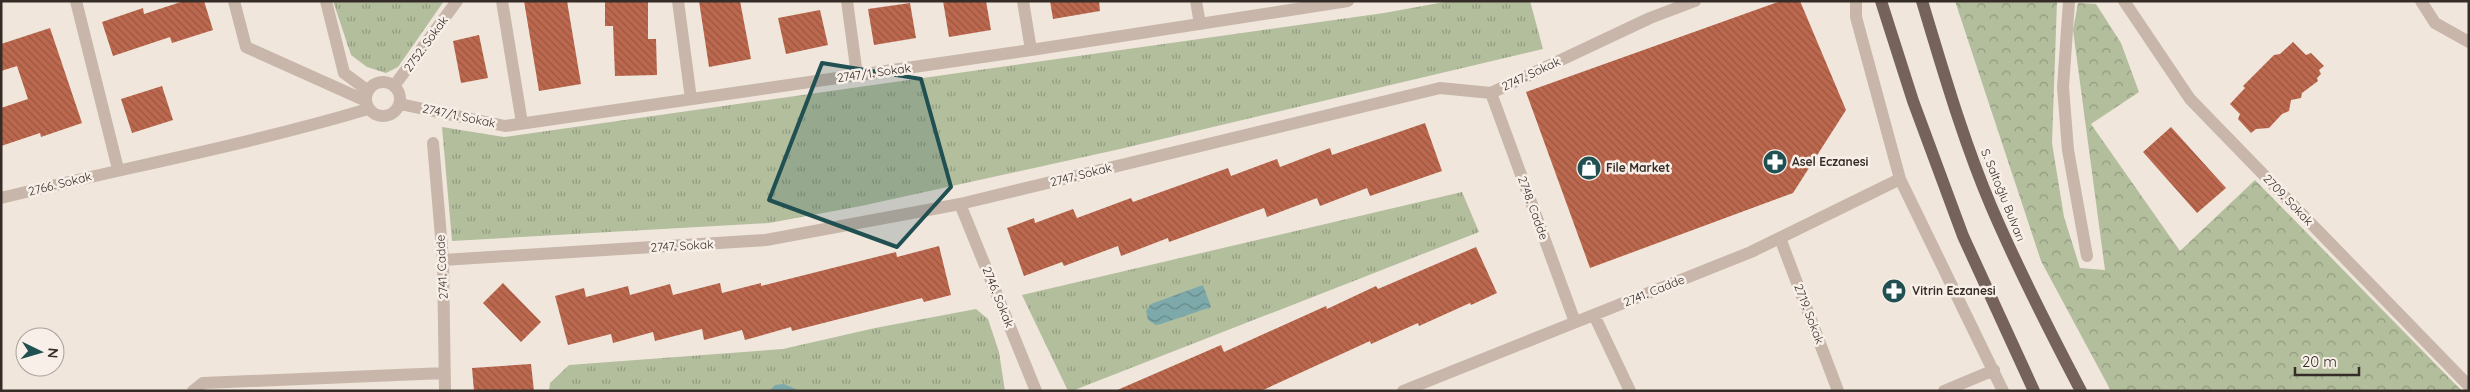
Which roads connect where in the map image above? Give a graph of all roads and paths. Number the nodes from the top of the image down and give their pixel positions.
1 (76, 1) edge
2 (234, 1) edge
3 (326, 1) edge
4 (457, 1) edge
5 (502, 1) edge
6 (678, 1) edge
7 (847, 1) edge
8 (1022, 1) edge
9 (1196, 1) edge
10 (1348, 1) edge
11 (1695, 1) edge
12 (1856, 1) edge
13 (1881, 1) edge
14 (1922, 1) edge
15 (2069, 1) edge
16 (2124, 1) edge
17 (2421, 1) edge
18 (1200, 24) junction
19 (2469, 42) edge
20 (1031, 50) junction
21 (857, 75) junction
22 (394, 86) junction
23 (1492, 93) junction
24 (691, 99) junction
25 (366, 100) junction
26 (400, 104) junction
27 (522, 123) junction
28 (433, 143) dead end
29 (118, 169) junction
30 (1900, 178) junction
31 (1, 198) edge
32 (960, 204) junction
33 (1780, 238) junction
34 (2087, 256) dead end
35 (443, 260) junction
36 (1594, 315) junction
37 (1575, 322) junction
38 (1994, 370) junction
39 (445, 373) junction
40 (2469, 386) edge
41 (193, 391) edge
42 (445, 391) edge
43 (1036, 391) edge
44 (1403, 391) edge
45 (1630, 391) edge
46 (1838, 391) edge
47 (1944, 391) edge
48 (2003, 391) edge
49 (2034, 391) edge
50 (2081, 391) edge

1 - 29 street
2 - 25 street
3 - 25 street
4 - 22 street, 2752. Sokak
5 - 27 street
6 - 24 street
7 - 21 street
8 - 20 street
9 - 18 street
10 - 18 street, 2747/1. Sokak
11 - 23 street, 2747. Sokak
12 - 30 street
13 - 49 main road
14 - 50 main road, S. Saltoğlu Bulvarı
15 - 34 street
16 - 40 street, 2709. Sokak
17 - 19 street
18 - 20 street, 2747/1. Sokak
20 - 21 street, 2747/1. Sokak
21 - 24 street, 2747/1. Sokak
22 - 25 street
22 - 26 street
23 - 32 street, 2747. Sokak
23 - 37 street, 2748. Cadde
24 - 27 street, 2747/1. Sokak
25 - 26 street
25 - 29 street, 2766. Sokak
26 - 27 street, 2747/1. Sokak
28 - 35 street, 2741. Cadde
29 - 31 street, 2766. Sokak
30 - 33 street, 2741. Cadde
30 - 38 street
32 - 35 street, 2747. Sokak
32 - 43 street, 2746. Sokak
33 - 36 street, 2741. Cadde
33 - 46 street, 2719. Sokak
35 - 39 street, 2741. Cadde
36 - 37 street, 2741. Cadde
36 - 45 street
37 - 44 street, 2741. Cadde
38 - 47 street
38 - 48 street
39 - 41 street
39 - 42 street, 2741. Cadde

